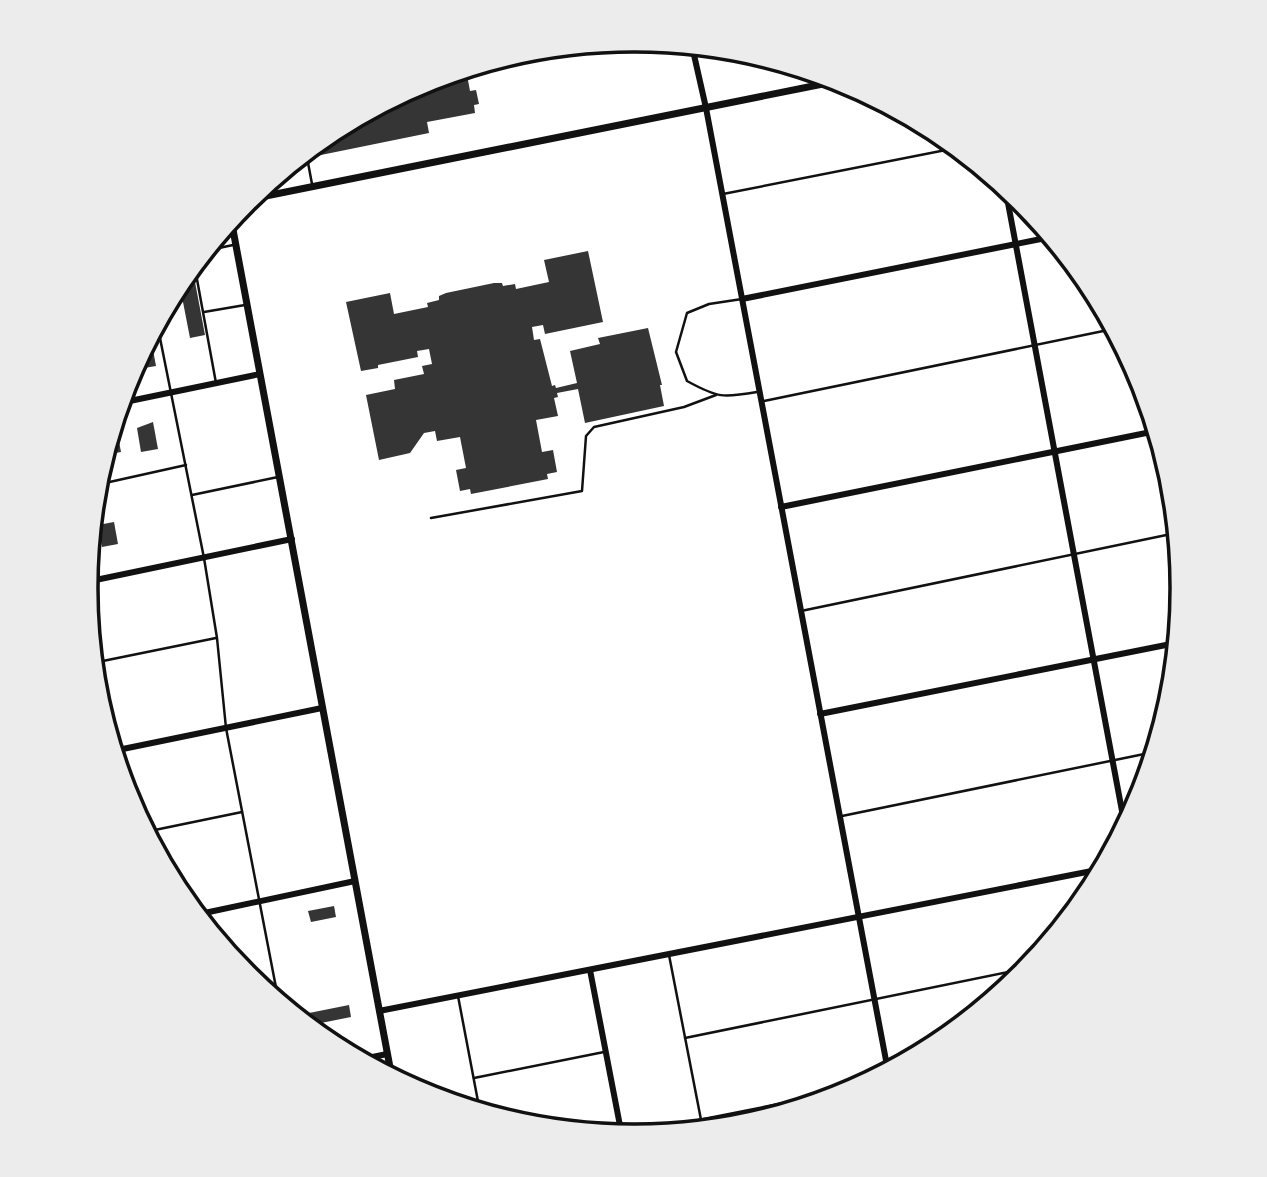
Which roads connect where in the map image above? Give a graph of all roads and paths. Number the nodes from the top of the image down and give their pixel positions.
1 (694, 56) edge
2 (816, 85) edge
3 (706, 108) junction
4 (942, 151) edge
5 (308, 162) edge
6 (312, 187) junction
7 (722, 194) junction
8 (269, 195) edge
9 (1007, 204) edge
10 (233, 233) edge
11 (1040, 239) edge
12 (235, 244) junction
13 (1015, 244) junction
14 (220, 247) edge
15 (197, 278) edge
16 (742, 299) junction
17 (247, 305) junction
18 (204, 312) junction
19 (1103, 331) edge
20 (160, 338) edge
21 (1033, 344) junction
22 (260, 374) junction
23 (216, 383) junction
24 (759, 392) junction
25 (170, 393) junction
26 (716, 396) junction
27 (132, 401) edge
28 (761, 402) junction
29 (1146, 433) edge
30 (1054, 451) junction
31 (186, 465) junction
32 (279, 476) junction
33 (108, 482) edge
34 (192, 495) junction
35 (781, 507) junction
36 (431, 518) dead end
37 (1166, 535) edge
38 (292, 539) junction
39 (1073, 554) junction
40 (204, 558) junction
41 (97, 580) edge
42 (801, 611) junction
43 (217, 638) junction
44 (1166, 645) edge
45 (1093, 660) junction
46 (103, 661) edge
47 (322, 708) junction
48 (820, 714) junction
49 (226, 728) junction
50 (122, 749) edge
51 (1143, 754) edge
52 (1112, 761) junction
53 (1122, 810) edge
54 (242, 812) junction
55 (840, 816) junction
56 (155, 830) edge
57 (1088, 872) edge
58 (355, 881) junction
59 (259, 901) junction
60 (206, 913) edge
61 (859, 917) junction
62 (669, 954) junction
63 (590, 970) junction
64 (1009, 972) edge
65 (275, 984) joint
66 (276, 987) edge
67 (458, 996) junction
68 (874, 999) junction
69 (379, 1011) junction
70 (685, 1038) junction
71 (606, 1052) junction
72 (387, 1054) junction
73 (373, 1057) edge
74 (886, 1061) edge
75 (389, 1066) edge
76 (474, 1078) junction
77 (478, 1101) edge
78 (746, 1112) edge
79 (726, 1116) edge
80 (701, 1121) edge
81 (620, 1124) edge

1 - 3 street
2 - 3 street
3 - 6 street
3 - 7 street
4 - 7 lane
5 - 6 lane
6 - 8 street
7 - 16 street
9 - 13 street
10 - 12 street
11 - 13 street
12 - 14 lane
12 - 17 street
13 - 16 street
13 - 21 street
15 - 18 lane
16 - 24 street
16 - 26 lane
17 - 18 lane
17 - 22 street
18 - 23 lane
19 - 21 lane
20 - 25 lane
21 - 28 lane
21 - 30 street
22 - 23 street
22 - 32 street
23 - 25 street
24 - 26 lane
24 - 28 street
25 - 27 street
25 - 31 lane
26 - 36 lane
28 - 35 street
29 - 30 street
30 - 35 street
30 - 39 street
31 - 33 lane
31 - 34 lane
32 - 34 lane
32 - 38 street
34 - 40 lane
35 - 42 street
37 - 39 lane
38 - 40 street
38 - 47 street
39 - 42 lane
39 - 45 street
40 - 41 street
40 - 43 lane
42 - 48 street
43 - 46 lane
43 - 49 lane
44 - 45 street
45 - 48 street
45 - 52 street
47 - 49 street
47 - 58 street
48 - 55 street
49 - 50 street
49 - 54 lane
51 - 52 lane
52 - 53 street
52 - 55 lane
54 - 56 lane
54 - 59 lane
55 - 61 street
57 - 61 street
58 - 59 street
58 - 69 street
59 - 60 street
59 - 65 lane
61 - 62 street
61 - 68 street
62 - 63 street
62 - 70 lane
63 - 67 street
63 - 71 street
64 - 68 lane
65 - 66 lane
67 - 69 street
67 - 76 lane
68 - 70 lane
68 - 74 street
69 - 72 street
70 - 80 lane
71 - 76 lane
71 - 81 street
72 - 73 street
72 - 75 street
76 - 77 lane
78 - 79 street

